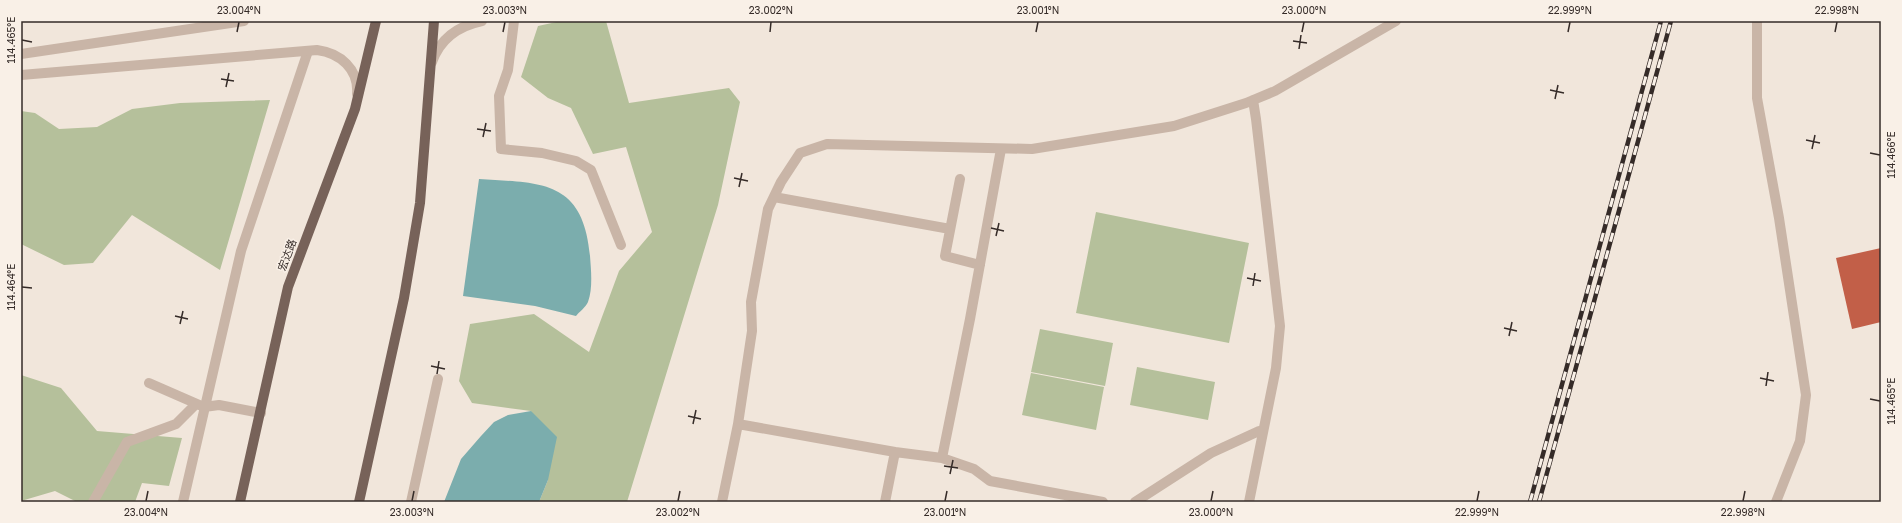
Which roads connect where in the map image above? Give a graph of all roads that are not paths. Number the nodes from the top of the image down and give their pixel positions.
1 (244, 21) edge
2 (376, 21) edge
3 (434, 21) edge
4 (482, 21) edge
5 (514, 21) edge
6 (1396, 21) edge
7 (1757, 21) edge
8 (308, 51) junction
9 (21, 54) edge
10 (21, 75) edge
11 (429, 76) junction
12 (1253, 100) junction
13 (355, 109) junction
14 (1001, 149) junction
15 (960, 179) dead end
16 (774, 197) junction
17 (950, 229) junction
18 (621, 245) dead end
19 (980, 265) junction
20 (438, 379) dead end
21 (148, 383) dead end
22 (200, 405) junction
23 (261, 413) junction
24 (738, 424) junction
25 (1263, 432) junction
26 (895, 452) junction
27 (942, 458) junction
28 (93, 502) edge
29 (183, 502) edge
30 (240, 502) edge
31 (359, 502) edge
32 (411, 502) edge
33 (722, 502) edge
34 (884, 502) edge
35 (1103, 502) edge
36 (1135, 502) edge
37 (1249, 502) edge
38 (1776, 502) edge

1 - 9 street
2 - 13 main road, 宏达路
3 - 11 main road
4 - 11 street
5 - 18 street
6 - 12 street
7 - 38 street
8 - 10 street
8 - 13 street
8 - 22 street
11 - 31 main road
12 - 14 street
12 - 25 street
13 - 23 main road, 宏达路
14 - 16 street
14 - 19 street
15 - 17 street
16 - 17 street
16 - 24 street
17 - 19 street
19 - 27 street
20 - 32 street
21 - 22 street
22 - 23 street
22 - 28 street
22 - 29 street
23 - 30 main road, 宏达路
24 - 26 street
24 - 33 street
25 - 36 street
25 - 37 street
26 - 27 street
26 - 34 street
27 - 35 street

